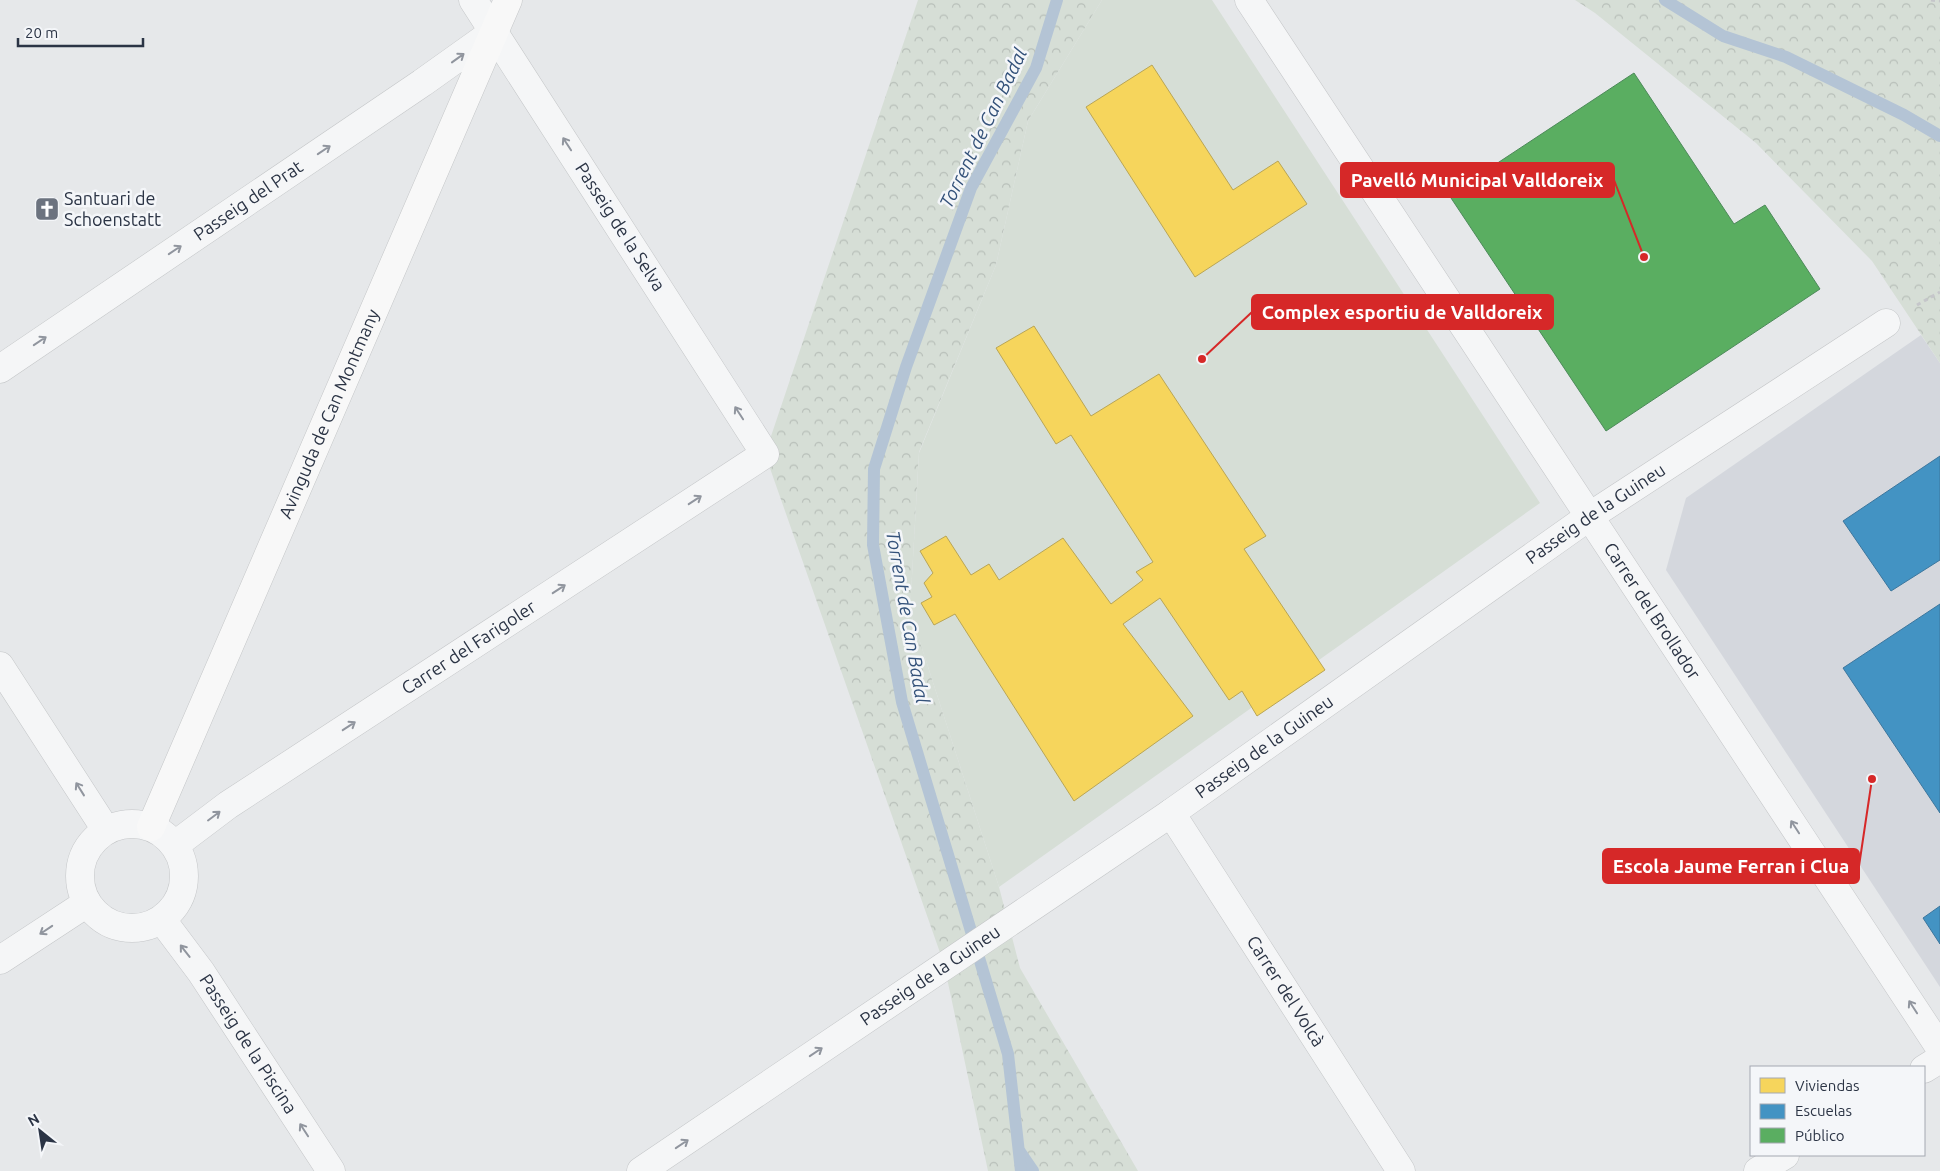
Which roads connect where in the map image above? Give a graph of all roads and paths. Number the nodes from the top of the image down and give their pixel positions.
1 (473, 0) edge
2 (508, 0) edge
3 (1249, 0) edge
4 (1931, 0) edge
5 (1940, 1) edge
6 (495, 31) junction
7 (1886, 323) dead end
8 (0, 368) edge
9 (766, 454) joint
10 (1590, 516) junction
11 (0, 666) edge
12 (1171, 812) junction
13 (151, 827) junction
14 (106, 830) junction
15 (175, 845) junction
16 (86, 902) junction
17 (162, 920) junction
18 (0, 960) edge
19 (1940, 1048) edge
20 (1940, 1059) edge
21 (1925, 1068) edge
22 (1783, 1156) edge
23 (330, 1171) edge
24 (642, 1171) edge
25 (1401, 1171) edge
26 (1758, 1171) edge

1 - 6 street, Passeig de la Selva
2 - 6 street, Avinguda de Can Montmany
3 - 10 street, Carrer del Brollador
4 - 5 path
8 -> 6 street, Passeig del Prat
9 -> 6 street, Passeig de la Selva
6 - 13 street, Avinguda de Can Montmany
7 - 10 street, Passeig de la Guineu
15 -> 9 street, Carrer del Farigoler
10 - 12 street, Passeig de la Guineu
19 -> 10 street, Carrer del Brollador
14 -> 11 street
24 -> 12 street, Passeig de la Guineu
12 - 25 street, Carrer del Volcà
13 - 14 street
13 - 15 street
14 - 16 street
15 - 17 street
16 - 17 street
16 -> 18 street
23 -> 17 street, Passeig de la Piscina
20 - 21 street
22 - 26 street

